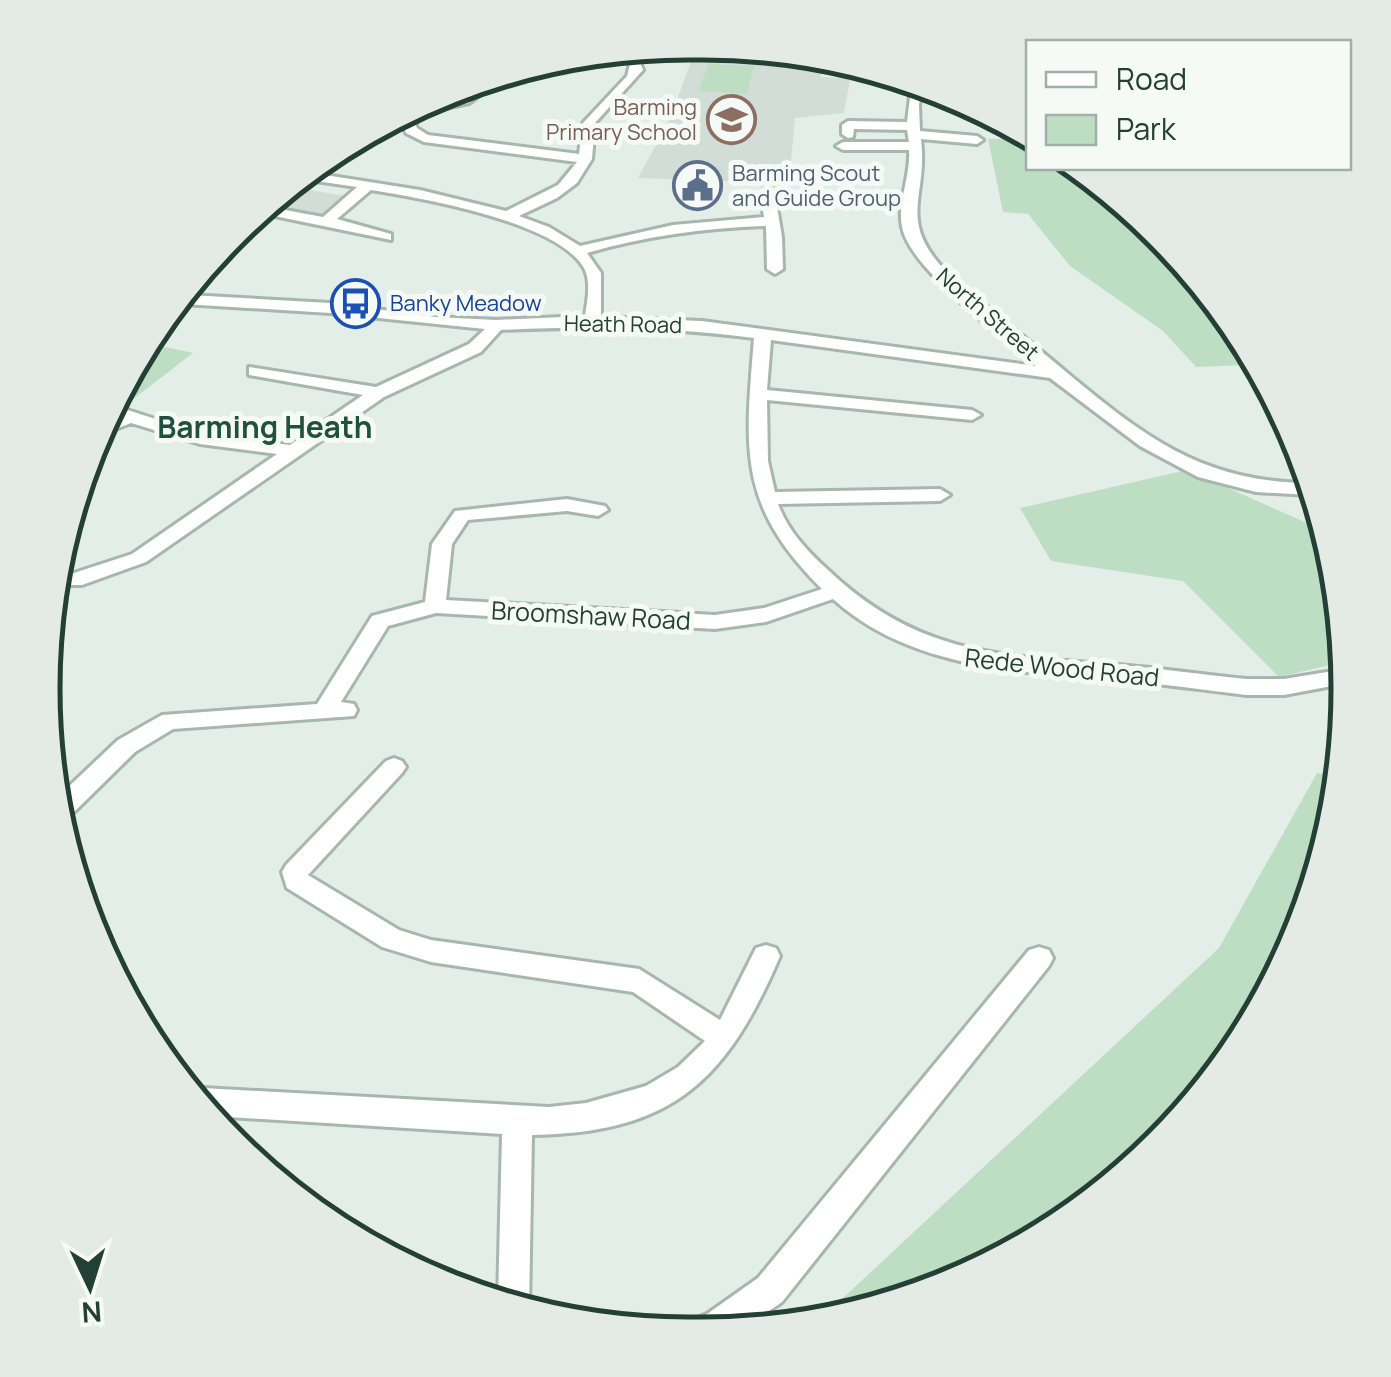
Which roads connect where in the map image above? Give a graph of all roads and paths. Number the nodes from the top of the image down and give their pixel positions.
1 (634, 62) edge
2 (912, 96) edge
3 (410, 125) edge
4 (914, 135) junction
5 (977, 140) dead end
6 (585, 159) junction
7 (322, 178) edge
8 (368, 184) junction
9 (767, 193) dead end
10 (278, 213) edge
11 (508, 216) junction
12 (770, 221) junction
13 (325, 222) junction
14 (386, 237) dead end
15 (578, 251) junction
16 (775, 269) dead end
17 (194, 300) edge
18 (593, 321) junction
19 (496, 324) junction
20 (763, 334) junction
21 (255, 371) dead end
22 (1058, 374) junction
23 (378, 392) junction
24 (759, 394) junction
25 (123, 415) edge
26 (972, 415) dead end
27 (292, 451) junction
28 (1299, 489) edge
29 (940, 495) dead end
30 (766, 498) junction
31 (598, 510) dead end
32 (70, 580) edge
33 (834, 592) junction
34 (436, 606) junction
35 (1331, 679) edge
36 (394, 767) dead end
37 (70, 800) edge
38 (766, 956) dead end
39 (1039, 958) dead end
40 (722, 1038) junction
41 (216, 1103) edge
42 (516, 1121) junction
43 (514, 1292) edge
44 (733, 1316) edge

1 - 6 street
2 - 4 street, North Street
3 - 6 street
4 - 4 street
4 - 5 street
4 - 22 street, North Street
6 - 11 street
7 - 8 street
8 - 11 street
8 - 13 street
9 - 12 street
10 - 13 street
11 - 15 street
12 - 15 street
12 - 16 street
13 - 14 street
15 - 18 street
17 - 19 street, Heath Road
18 - 19 street, Heath Road
18 - 20 street, Heath Road
19 - 23 street
20 - 22 street, Heath Road
20 - 24 street, Rede Wood Road
21 - 23 street
22 - 28 street, North Street
23 - 27 street
24 - 26 street
24 - 30 street, Rede Wood Road
25 - 27 street
27 - 32 street
29 - 30 street
30 - 33 street, Rede Wood Road
31 - 34 street
33 - 34 street, Broomshaw Road
33 - 35 street, Rede Wood Road
34 - 37 street, Broomshaw Road
36 - 40 street
38 - 40 street
39 - 44 street
40 - 42 street
41 - 42 street
42 - 43 street

